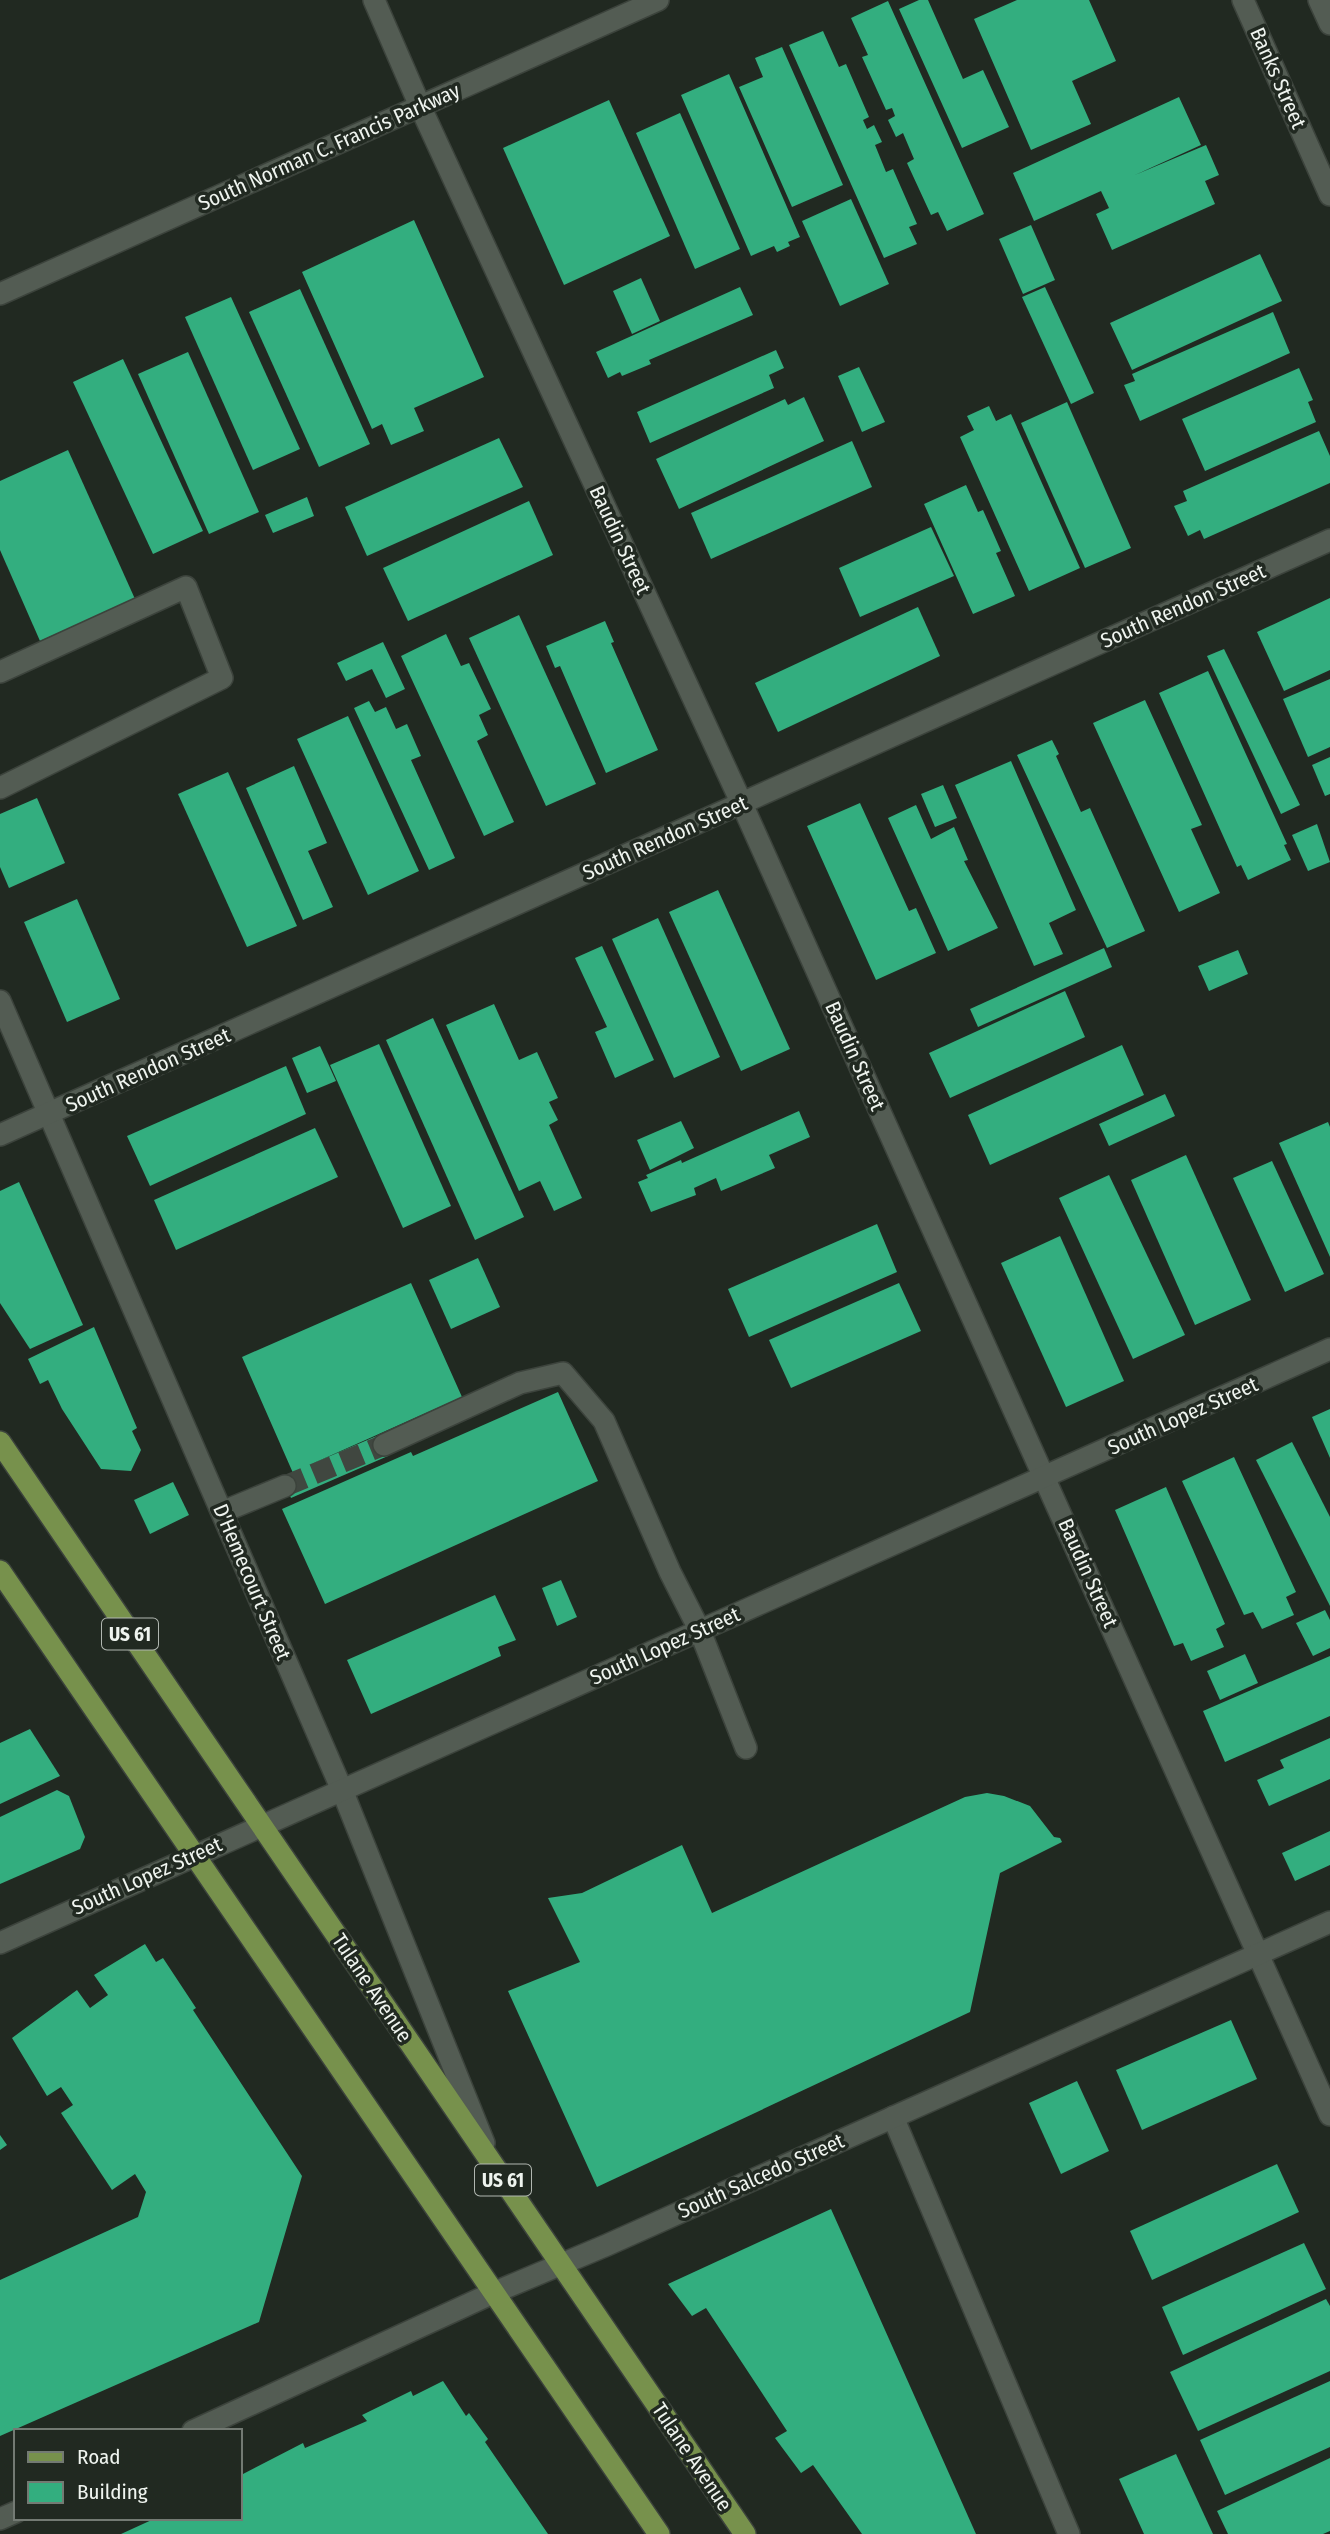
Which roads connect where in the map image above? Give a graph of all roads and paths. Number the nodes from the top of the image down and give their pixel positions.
1 (374, 0) edge
2 (658, 0) edge
3 (1244, 0) edge
4 (1319, 0) edge
5 (1330, 24) edge
6 (420, 106) junction
7 (1330, 195) edge
8 (0, 294) edge
9 (1330, 540) edge
10 (0, 673) edge
11 (0, 788) edge
12 (742, 804) junction
13 (0, 1001) edge
14 (50, 1114) junction
15 (0, 1135) edge
16 (1330, 1349) edge
17 (0, 1442) edge
18 (384, 1445) tunnel mouth
19 (1045, 1478) junction
20 (285, 1486) tunnel mouth
21 (222, 1512) junction
22 (0, 1571) edge
23 (701, 1631) junction
24 (746, 1748) dead end
25 (342, 1790) junction
26 (261, 1825) junction
27 (195, 1854) junction
28 (1330, 1922) edge
29 (0, 1943) edge
30 (1258, 1954) junction
31 (1330, 2115) edge
32 (893, 2117) junction
33 (494, 2168) junction
34 (561, 2265) junction
35 (493, 2293) junction
36 (197, 2429) edge
37 (659, 2534) edge
38 (745, 2534) edge
39 (1069, 2534) edge

1 - 6 street, Baudin Street
2 - 6 street, South Norman C. Francis Parkway
3 - 7 street, Banks Street
4 - 5 street
6 - 8 street, South Norman C. Francis Parkway
6 - 12 street, Baudin Street
9 - 12 street, South Rendon Street
10 - 11 street
12 - 14 street, South Rendon Street
12 - 19 street, Baudin Street
13 - 14 street, D'Hemecourt Street
14 - 15 street, South Rendon Street
14 - 21 street, D'Hemecourt Street
16 - 19 street, South Lopez Street
17 - 26 main road, Tulane Avenue / US 61
18 - 23 street
19 - 23 street, South Lopez Street
19 - 30 street, Baudin Street
20 - 21 street
21 - 25 street, D'Hemecourt Street
22 - 27 main road
23 - 24 street
23 - 25 street, South Lopez Street
25 - 26 street, South Lopez Street
25 - 33 street, D'Hemecourt Street
26 - 27 street, South Lopez Street
26 - 33 main road, Tulane Avenue / US 61
27 - 29 street, South Lopez Street
27 - 35 main road
28 - 30 street, South Salcedo Street
30 - 31 street, Baudin Street
30 - 32 street, South Salcedo Street
32 - 34 street, South Salcedo Street
32 - 39 street
33 - 34 main road, Tulane Avenue / US 61
34 - 35 street, South Salcedo Street
34 - 38 main road, Tulane Avenue / US 61
35 - 36 street, South Salcedo Street
35 - 37 main road

